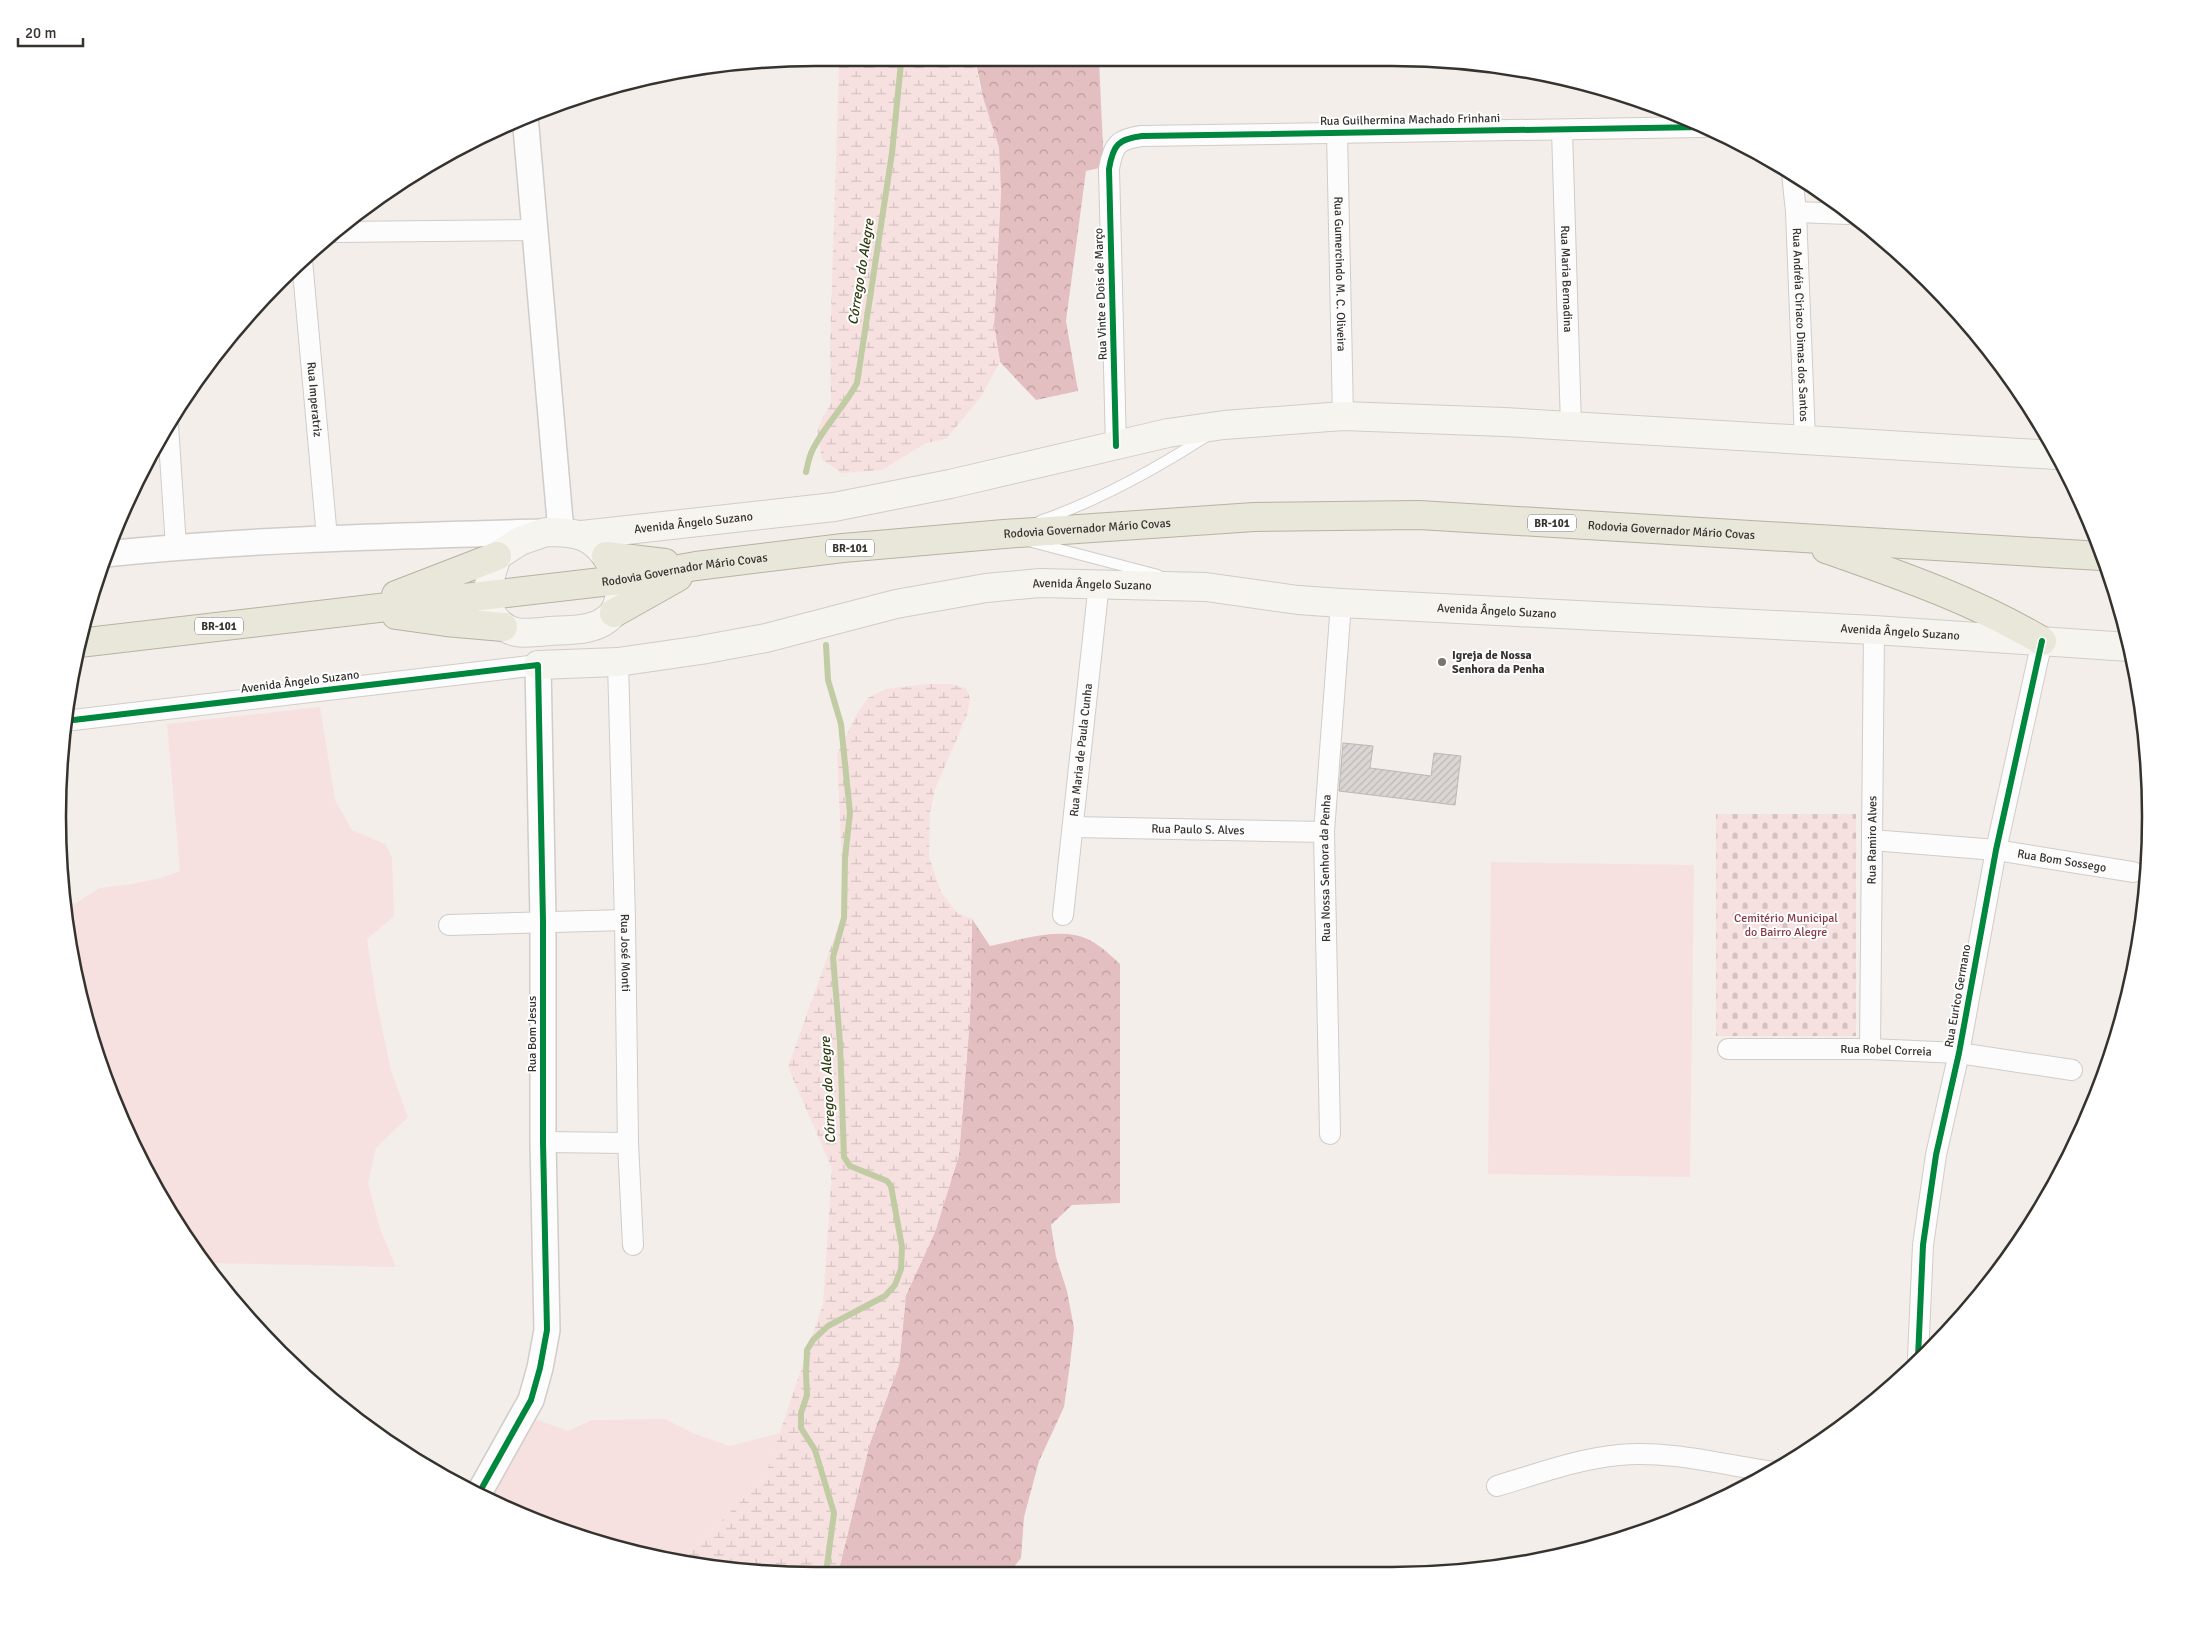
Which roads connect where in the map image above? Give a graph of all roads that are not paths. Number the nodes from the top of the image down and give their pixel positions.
1 (526, 125) edge
2 (1688, 127) edge
3 (1562, 130) junction
4 (1337, 132) junction
5 (1117, 144) joint
6 (1793, 183) edge
7 (1796, 212) junction
8 (1837, 214) edge
9 (534, 230) junction
10 (347, 232) edge
11 (303, 270) edge
12 (1343, 416) junction
13 (1224, 425) junction
14 (1571, 426) junction
15 (169, 438) edge
16 (1805, 439) junction
17 (1116, 446) junction
18 (2047, 452) edge
19 (563, 533) junction
20 (1004, 534) junction
21 (328, 538) junction
22 (1797, 538) junction
23 (176, 547) junction
24 (114, 553) edge
25 (497, 556) junction
26 (606, 556) junction
27 (2095, 556) edge
28 (696, 566) junction
29 (619, 580) junction
30 (1099, 583) junction
31 (1206, 587) junction
32 (486, 595) junction
33 (1341, 602) junction
34 (360, 609) junction
35 (614, 612) junction
36 (509, 630) junction
37 (564, 630) junction
38 (1874, 630) junction
39 (2042, 641) junction
40 (87, 642) edge
41 (2122, 646) edge
42 (618, 662) junction
43 (538, 665) junction
44 (73, 720) edge
45 (1072, 828) junction
46 (1324, 832) junction
47 (1872, 840) junction
48 (1996, 850) junction
49 (2133, 872) dead end
50 (1063, 915) dead end
51 (625, 920) junction
52 (543, 921) junction
53 (449, 925) dead end
54 (1728, 1049) dead end
55 (1870, 1049) junction
56 (1958, 1053) junction
57 (2072, 1070) dead end
58 (1330, 1134) dead end
59 (543, 1142) junction
60 (628, 1142) junction
61 (633, 1245) dead end
62 (1918, 1350) edge
63 (1760, 1470) edge
64 (1497, 1486) dead end
65 (482, 1487) edge

1 - 9 street
2 - 3 street, Rua Guilhermina Machado Frinhani
3 - 4 street, Rua Guilhermina Machado Frinhani
3 - 14 street, Rua Maria Bernadina
4 - 5 street, Rua Guilhermina Machado Frinhani
4 - 12 street, Rua Gumercindo M. C. Oliveira
5 - 17 street, Rua Vinte e Dois de Março
6 - 7 street
7 - 8 street
7 - 16 street, Rua Andréia Ciriaco Dimas dos Santos
9 - 10 street
9 - 19 street
11 - 21 street, Rua Imperatriz
12 - 13 main road, Avenida Ângelo Suzano
12 - 14 main road, Avenida Ângelo Suzano
13 - 17 main road, Avenida Ângelo Suzano
13 - 20 lane
14 - 16 main road, Avenida Ângelo Suzano
15 - 23 street
16 - 18 main road, Avenida Ângelo Suzano
17 - 19 main road, Avenida Ângelo Suzano
19 - 21 street, Avenida Ângelo Suzano
19 - 25 main road
19 - 26 main road
20 - 22 highway, Rodovia Governador Mário Covas / BR-101
20 - 28 highway, Rodovia Governador Mário Covas / BR-101
20 - 31 lane
21 - 23 street, Avenida Ângelo Suzano
22 - 27 highway, Rodovia Governador Mário Covas / BR-101
22 - 39 highway
23 - 24 street, Avenida Ângelo Suzano
25 - 32 main road
25 - 34 highway
26 - 28 highway
26 - 29 main road
28 - 29 highway, Rodovia Governador Mário Covas / BR-101
28 - 35 highway
29 - 32 highway, Rodovia Governador Mário Covas / BR-101
29 - 35 main road
30 - 31 main road, Avenida Ângelo Suzano
30 - 42 main road, Avenida Ângelo Suzano
30 - 45 street, Rua Maria de Paula Cunha
31 - 33 main road, Avenida Ângelo Suzano
32 - 34 highway, Rodovia Governador Mário Covas / BR-101
32 - 36 main road
33 - 38 main road, Avenida Ângelo Suzano
33 - 46 street, Rua Nossa Senhora da Penha
34 - 36 highway
34 - 40 highway, Rodovia Governador Mário Covas / BR-101
35 - 37 main road
36 - 37 main road
36 - 43 main road
37 - 43 main road
38 - 39 main road, Avenida Ângelo Suzano
38 - 47 street, Rua Ramiro Alves
39 - 41 main road, Avenida Ângelo Suzano
39 - 48 street, Rua Eurico Germano
42 - 43 main road, Avenida Ângelo Suzano
42 - 51 street, Rua José Monti
43 - 44 street, Avenida Ângelo Suzano
43 - 52 street, Rua Bom Jesus
45 - 46 street, Rua Paulo S. Alves
45 - 50 street, Rua Maria de Paula Cunha
46 - 58 street, Rua Nossa Senhora da Penha
47 - 48 street, Rua Bom Sossego
47 - 55 street, Rua Ramiro Alves
48 - 49 street, Rua Bom Sossego
48 - 56 street, Rua Eurico Germano
51 - 52 street
51 - 60 street, Rua José Monti
52 - 53 street
52 - 59 street, Rua Bom Jesus
54 - 55 street, Rua Robel Correia
55 - 56 street, Rua Robel Correia
56 - 57 street, Rua Robel Correia
56 - 62 street, Rua Eurico Germano
59 - 60 street
59 - 65 street, Rua Bom Jesus
60 - 61 street, Rua José Monti
63 - 64 street

